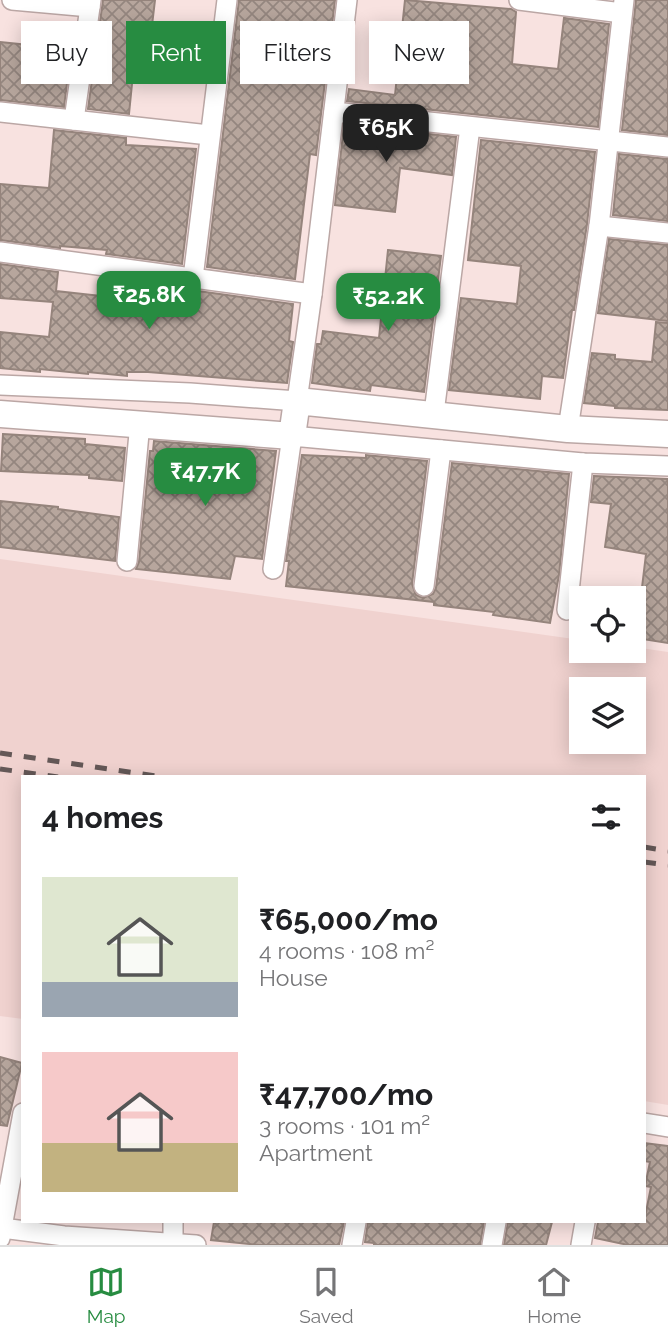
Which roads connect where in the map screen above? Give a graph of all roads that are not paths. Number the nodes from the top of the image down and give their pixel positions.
1 (12, 0) edge
2 (227, 0) edge
3 (347, 0) edge
4 (519, 0) edge
5 (90, 3) edge
6 (623, 6) edge
7 (0, 112) edge
8 (334, 112) junction
9 (74, 120) junction
10 (470, 127) junction
11 (209, 135) junction
12 (609, 140) junction
13 (668, 147) edge
14 (599, 226) junction
15 (668, 233) edge
16 (0, 252) edge
17 (193, 278) junction
18 (312, 294) junction
19 (0, 384) edge
20 (297, 401) junction
21 (434, 413) junction
22 (0, 414) edge
23 (140, 423) junction
24 (568, 429) junction
25 (668, 434) edge
26 (292, 436) junction
27 (441, 450) junction
28 (583, 463) junction
29 (668, 466) edge
30 (127, 561) dead end
31 (272, 569) dead end
32 (424, 586) dead end
33 (567, 610) dead end
34 (646, 1123) edge
35 (21, 1126) edge
36 (668, 1126) edge
37 (173, 1223) edge
38 (356, 1223) edge
39 (496, 1223) edge
40 (585, 1223) edge
41 (1, 1233) edge
42 (63, 1240) edge
43 (173, 1244) edge
44 (196, 1245) edge
45 (352, 1245) edge
46 (492, 1245) edge
47 (581, 1245) edge

1 - 5 street
2 - 11 street
3 - 8 street
4 - 6 street
5 - 9 street
6 - 12 street
7 - 9 street
8 - 10 street
8 - 18 street
9 - 11 street
10 - 12 street
10 - 21 street
11 - 17 street
12 - 13 street
12 - 14 street
14 - 15 street
14 - 24 street
16 - 17 street
17 - 18 street
18 - 20 street
19 - 20 street
20 - 21 street
20 - 26 street
21 - 24 street
22 - 23 street
23 - 26 street
23 - 30 street
24 - 25 street
26 - 27 street
26 - 31 street
27 - 28 street
27 - 32 street
28 - 29 street
28 - 33 street
34 - 36 street
35 - 41 street
37 - 43 street
38 - 45 street
39 - 46 street
40 - 47 street
41 - 42 street
42 - 43 street
43 - 44 street

